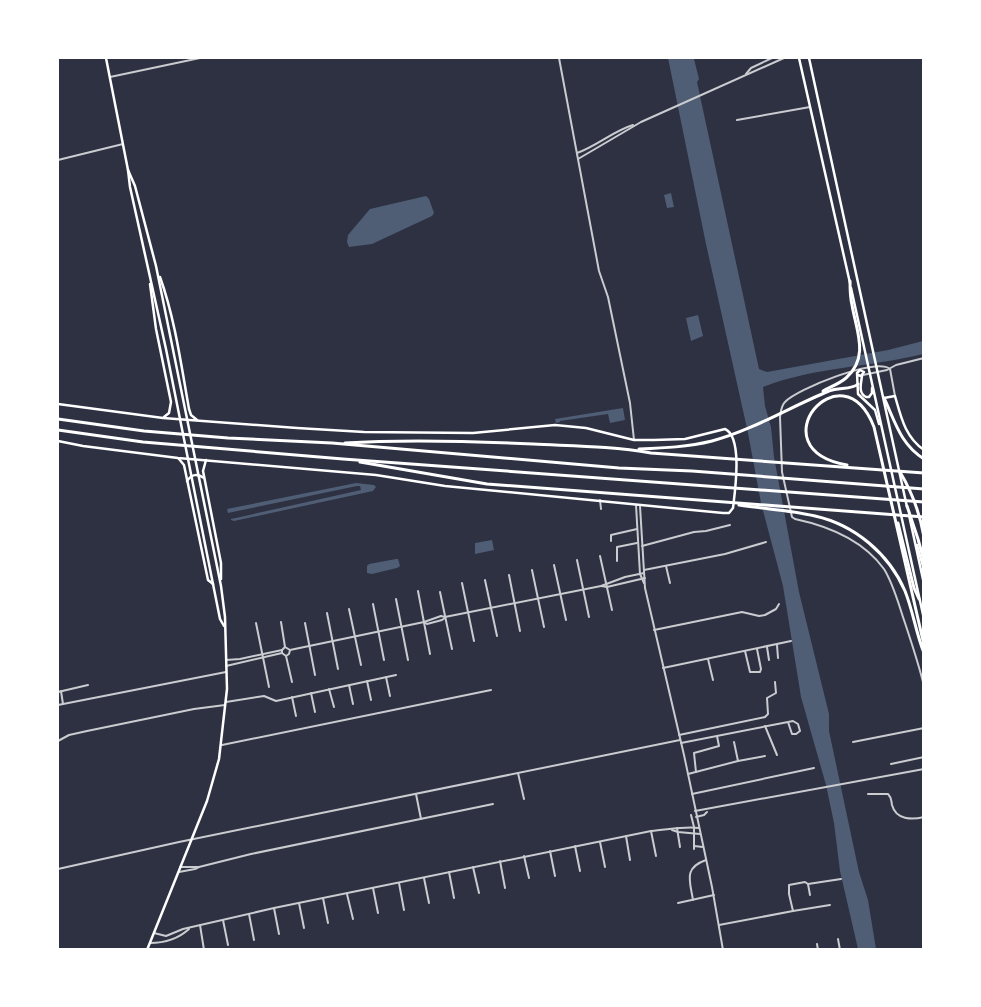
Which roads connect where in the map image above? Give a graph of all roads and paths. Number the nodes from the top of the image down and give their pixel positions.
1 (106, 58) edge
2 (200, 58) edge
3 (559, 58) edge
4 (772, 58) edge
5 (776, 58) edge
6 (784, 58) edge
7 (799, 58) edge
8 (809, 58) edge
9 (778, 60) junction
10 (760, 64) junction
11 (762, 68) junction
12 (746, 74) junction
13 (110, 76) junction
14 (810, 107) junction
15 (737, 120) dead end
16 (635, 125) junction
17 (123, 144) junction
18 (576, 153) junction
19 (578, 159) junction
20 (58, 160) edge
21 (128, 170) junction
22 (156, 266) junction
23 (148, 267) junction
24 (850, 281) junction
25 (924, 358) edge
26 (890, 369) junction
27 (860, 370) junction
28 (851, 371) junction
29 (858, 375) junction
30 (863, 376) junction
31 (872, 382) junction
32 (858, 384) junction
33 (895, 396) junction
34 (812, 398) junction
35 (884, 398) junction
36 (58, 404) edge
37 (163, 418) junction
38 (58, 419) edge
39 (197, 421) junction
40 (882, 427) junction
41 (58, 430) edge
42 (634, 440) junction
43 (58, 441) edge
44 (332, 443) junction
45 (631, 450) junction
46 (924, 450) edge
47 (178, 458) junction
48 (882, 458) junction
49 (343, 459) junction
50 (924, 459) edge
51 (206, 460) junction
52 (872, 469) junction
53 (898, 469) junction
54 (924, 473) edge
55 (204, 478) junction
56 (187, 481) junction
57 (924, 489) edge
58 (600, 500) junction
59 (924, 502) edge
60 (731, 503) junction
61 (636, 504) junction
62 (640, 504) junction
63 (907, 506) junction
64 (601, 509) dead end
65 (923, 517) edge
66 (730, 525) dead end
67 (636, 529) junction
68 (924, 537) edge
69 (914, 539) junction
70 (611, 541) dead end
71 (766, 542) dead end
72 (637, 543) junction
73 (642, 546) junction
74 (600, 556) dead end
75 (577, 560) dead end
76 (617, 561) dead end
77 (924, 561) edge
78 (554, 565) dead end
79 (666, 566) junction
80 (532, 570) dead end
81 (924, 570) edge
82 (644, 572) junction
83 (640, 574) junction
84 (509, 576) dead end
85 (625, 577) junction
86 (645, 578) junction
87 (641, 579) junction
88 (485, 580) dead end
89 (462, 582) dead end
90 (626, 582) junction
91 (606, 583) junction
92 (644, 583) junction
93 (670, 583) dead end
94 (924, 584) edge
95 (214, 586) junction
96 (221, 586) junction
97 (600, 586) junction
98 (607, 586) junction
99 (583, 589) junction
100 (418, 592) dead end
101 (440, 592) dead end
102 (560, 594) junction
103 (537, 598) junction
104 (396, 599) dead end
105 (919, 599) junction
106 (515, 603) junction
107 (372, 604) dead end
108 (779, 604) dead end
109 (491, 608) junction
110 (349, 609) dead end
111 (612, 610) dead end
112 (923, 610) edge
113 (327, 613) dead end
114 (468, 613) junction
115 (445, 617) junction
116 (589, 617) dead end
117 (924, 619) edge
118 (566, 620) dead end
119 (281, 622) dead end
120 (305, 622) dead end
121 (424, 622) junction
122 (256, 623) dead end
123 (224, 626) junction
124 (401, 627) junction
125 (544, 627) dead end
126 (654, 630) junction
127 (520, 631) dead end
128 (378, 632) junction
129 (497, 636) dead end
130 (355, 637) junction
131 (332, 641) junction
132 (474, 641) dead end
133 (791, 642) dead end
134 (776, 645) junction
135 (924, 645) edge
136 (310, 646) junction
137 (285, 647) junction
138 (767, 647) junction
139 (452, 649) dead end
140 (757, 649) junction
141 (290, 650) junction
142 (744, 651) junction
143 (282, 652) junction
144 (924, 653) edge
145 (262, 654) junction
146 (430, 654) dead end
147 (286, 656) junction
148 (263, 658) junction
149 (778, 658) dead end
150 (240, 659) junction
151 (708, 659) junction
152 (226, 660) junction
153 (384, 660) dead end
154 (408, 660) dead end
155 (769, 660) dead end
156 (241, 663) junction
157 (361, 664) dead end
158 (226, 666) junction
159 (663, 668) junction
160 (338, 669) dead end
161 (226, 672) junction
162 (315, 675) dead end
163 (396, 675) dead end
164 (386, 677) junction
165 (713, 680) dead end
166 (367, 681) junction
167 (292, 682) dead end
168 (775, 682) dead end
169 (88, 685) dead end
170 (349, 685) junction
171 (924, 686) edge
172 (269, 687) dead end
173 (330, 689) junction
174 (491, 690) dead end
175 (61, 691) junction
176 (58, 692) edge
177 (311, 693) junction
178 (390, 696) dead end
179 (292, 697) junction
180 (371, 700) dead end
181 (226, 703) junction
182 (63, 704) junction
183 (353, 704) dead end
184 (58, 705) edge
185 (334, 707) dead end
186 (315, 712) dead end
187 (296, 716) dead end
188 (788, 722) junction
189 (765, 726) junction
190 (924, 728) edge
191 (679, 735) junction
192 (717, 736) junction
193 (680, 740) junction
194 (58, 741) edge
195 (734, 742) dead end
196 (853, 742) dead end
197 (681, 743) junction
198 (222, 745) junction
199 (777, 755) dead end
200 (765, 756) dead end
201 (924, 757) edge
202 (738, 761) junction
203 (891, 764) dead end
204 (814, 768) dead end
205 (924, 770) edge
206 (696, 772) junction
207 (518, 773) junction
208 (688, 774) junction
209 (416, 794) junction
210 (692, 794) junction
211 (868, 794) dead end
212 (524, 799) dead end
213 (493, 804) dead end
214 (708, 810) junction
215 (695, 811) junction
216 (691, 815) dead end
217 (924, 816) edge
218 (696, 817) junction
219 (421, 819) junction
220 (694, 827) junction
221 (677, 828) junction
222 (699, 828) junction
223 (672, 830) junction
224 (652, 831) junction
225 (678, 832) junction
226 (694, 833) junction
227 (700, 834) junction
228 (626, 836) junction
229 (190, 840) junction
230 (600, 842) junction
231 (575, 846) junction
232 (703, 847) junction
233 (680, 848) dead end
234 (550, 851) junction
235 (524, 856) junction
236 (656, 856) dead end
237 (630, 860) dead end
238 (706, 860) junction
239 (500, 861) junction
240 (180, 867) junction
241 (199, 867) junction
242 (473, 867) junction
243 (605, 867) dead end
244 (58, 869) edge
245 (580, 871) dead end
246 (179, 872) junction
247 (449, 872) junction
248 (555, 876) dead end
249 (424, 878) junction
250 (529, 878) dead end
251 (840, 879) dead end
252 (399, 883) junction
253 (808, 884) junction
254 (373, 888) junction
255 (505, 888) dead end
256 (479, 892) dead end
257 (347, 894) junction
258 (714, 895) junction
259 (810, 895) dead end
260 (323, 898) junction
261 (454, 898) dead end
262 (693, 900) junction
263 (429, 902) dead end
264 (299, 903) junction
265 (678, 903) dead end
266 (830, 905) dead end
267 (274, 908) junction
268 (404, 910) dead end
269 (793, 911) junction
270 (378, 913) dead end
271 (249, 914) junction
272 (353, 919) dead end
273 (224, 920) junction
274 (328, 923) dead end
275 (719, 925) junction
276 (200, 926) junction
277 (304, 928) dead end
278 (189, 929) junction
279 (154, 933) junction
280 (279, 934) dead end
281 (166, 936) junction
282 (254, 940) dead end
283 (838, 940) dead end
284 (150, 943) junction
285 (163, 943) junction
286 (817, 944) dead end
287 (228, 945) dead end
288 (148, 950) edge
289 (204, 950) edge
290 (723, 950) edge
291 (818, 950) edge
292 (840, 950) edge

1 - 13 main road
2 - 13 street
3 - 18 street
4 - 10 street
5 - 9 street
6 - 9 street
7 - 14 main road
8 - 35 main road
9 - 11 street
10 - 11 street
10 - 12 street
11 - 12 street
12 - 16 street
13 - 17 main road
14 - 15 street
14 - 24 main road
16 - 18 street
16 - 19 street
17 - 20 street
17 - 21 main road
18 - 19 street
19 - 42 street
21 - 22 main road
21 - 23 main road
22 - 39 main road
22 - 96 main road
23 - 37 main road
23 - 95 main road
24 - 31 main road
24 - 34 highway
25 - 26 street
26 - 27 street
26 - 30 street
26 - 33 street
27 - 28 street
27 - 29 main road
27 - 30 main road
28 - 29 street
28 - 171 street
29 - 30 main road
29 - 32 main road
30 - 31 main road
31 - 40 main road
32 - 34 highway
32 - 40 main road
33 - 35 main road
33 - 46 main road
34 - 45 highway
35 - 50 highway
35 - 53 main road
36 - 37 main road
37 - 39 main road
38 - 44 highway
39 - 42 main road
40 - 105 main road
41 - 49 highway
42 - 62 main road
43 - 47 main road
44 - 45 highway
44 - 57 highway
45 - 52 highway
47 - 51 main road
47 - 56 main road
48 - 52 highway
48 - 105 highway
48 - 135 highway
49 - 59 highway
49 - 60 highway
51 - 55 main road
51 - 58 main road
52 - 54 highway
53 - 63 main road
53 - 68 highway
55 - 56 main road
55 - 96 main road
56 - 95 main road
58 - 61 main road
58 - 64 street
60 - 65 highway
60 - 144 highway
61 - 62 main road
61 - 67 street
62 - 73 street
63 - 69 main road
63 - 77 highway
66 - 73 street
67 - 70 street
67 - 72 street
69 - 81 main road
69 - 94 main road
71 - 79 street
72 - 76 street
72 - 83 street
73 - 82 street
74 - 91 street
75 - 99 street
78 - 102 street
79 - 82 street
79 - 93 street
80 - 103 street
82 - 83 street
82 - 86 street
83 - 85 street
83 - 87 street
84 - 106 street
85 - 90 street
85 - 91 street
86 - 87 street
86 - 92 street
87 - 90 street
87 - 92 street
88 - 109 street
89 - 114 street
90 - 98 street
91 - 97 street
91 - 98 street
92 - 126 street
95 - 123 main road
96 - 123 main road
97 - 98 street
97 - 99 street
98 - 111 street
99 - 102 street
99 - 116 street
100 - 121 street
101 - 115 street
102 - 103 street
102 - 118 street
103 - 106 street
103 - 125 street
104 - 124 street
105 - 112 main road
106 - 109 street
106 - 127 street
107 - 128 street
108 - 126 street
109 - 114 street
109 - 129 street
110 - 130 street
112 - 117 main road
113 - 131 street
114 - 115 street
114 - 132 street
115 - 121 street
115 - 139 street
119 - 137 street
120 - 136 street
121 - 124 street
121 - 146 street
122 - 145 street
123 - 152 main road
124 - 128 street
124 - 154 street
126 - 159 street
128 - 130 street
128 - 153 street
130 - 131 street
130 - 157 street
131 - 136 street
131 - 160 street
133 - 134 street
134 - 138 street
134 - 149 street
136 - 141 street
136 - 162 street
137 - 141 street
137 - 143 street
138 - 140 street
138 - 155 street
140 - 142 street
140 - 142 street
141 - 147 street
142 - 151 street
143 - 145 street
143 - 147 street
143 - 148 street
145 - 148 street
145 - 150 street
147 - 167 street
148 - 156 street
148 - 172 street
150 - 152 street
150 - 156 street
151 - 159 street
151 - 165 street
152 - 158 main road
156 - 158 street
158 - 161 main road
159 - 191 street
161 - 181 main road
161 - 182 street
163 - 164 street
164 - 166 street
164 - 178 street
166 - 170 street
166 - 180 street
168 - 191 street
169 - 175 street
170 - 173 street
170 - 183 street
173 - 177 street
173 - 185 street
174 - 198 street
175 - 176 street
175 - 182 street
177 - 179 street
177 - 186 street
179 - 181 street
179 - 187 street
181 - 194 street
181 - 198 main road
182 - 184 street
188 - 188 street
188 - 189 street
189 - 192 street
189 - 199 street
190 - 196 street
191 - 193 street
192 - 197 street
192 - 206 street
193 - 197 street
193 - 207 street
195 - 202 street
197 - 208 street
198 - 229 main road
200 - 202 street
201 - 203 street
202 - 206 street
204 - 210 street
205 - 214 street
206 - 208 street
207 - 209 street
207 - 212 street
208 - 210 street
209 - 219 street
209 - 229 street
210 - 215 street
211 - 217 street
213 - 219 street
214 - 215 street
214 - 218 street
215 - 218 street
216 - 220 street
218 - 222 street
219 - 241 street
220 - 221 street
220 - 222 street
220 - 226 street
221 - 223 street
221 - 225 street
222 - 227 street
223 - 224 street
223 - 225 street
224 - 228 street
224 - 236 street
225 - 226 street
225 - 233 street
226 - 227 street
226 - 232 street
227 - 232 street
228 - 230 street
228 - 237 street
229 - 240 main road
229 - 244 street
230 - 231 street
230 - 243 street
231 - 234 street
231 - 245 street
232 - 238 street
234 - 235 street
234 - 248 street
235 - 239 street
235 - 250 street
238 - 258 street
238 - 262 street
239 - 242 street
239 - 255 street
240 - 241 street
240 - 246 main road
241 - 246 street
242 - 247 street
242 - 256 street
246 - 279 main road
247 - 249 street
247 - 261 street
249 - 252 street
249 - 263 street
251 - 253 street
252 - 254 street
252 - 268 street
253 - 259 street
253 - 269 street
254 - 257 street
254 - 270 street
257 - 260 street
257 - 272 street
258 - 262 street
258 - 275 street
260 - 264 street
260 - 274 street
262 - 265 street
264 - 267 street
264 - 277 street
266 - 269 street
267 - 271 street
267 - 280 street
269 - 275 street
271 - 273 street
271 - 282 street
273 - 276 street
273 - 287 street
275 - 290 street
276 - 278 street
276 - 289 street
278 - 281 street
278 - 285 street
279 - 281 street
279 - 284 main road
281 - 285 street
283 - 292 street
284 - 285 street
284 - 288 main road
286 - 291 street

